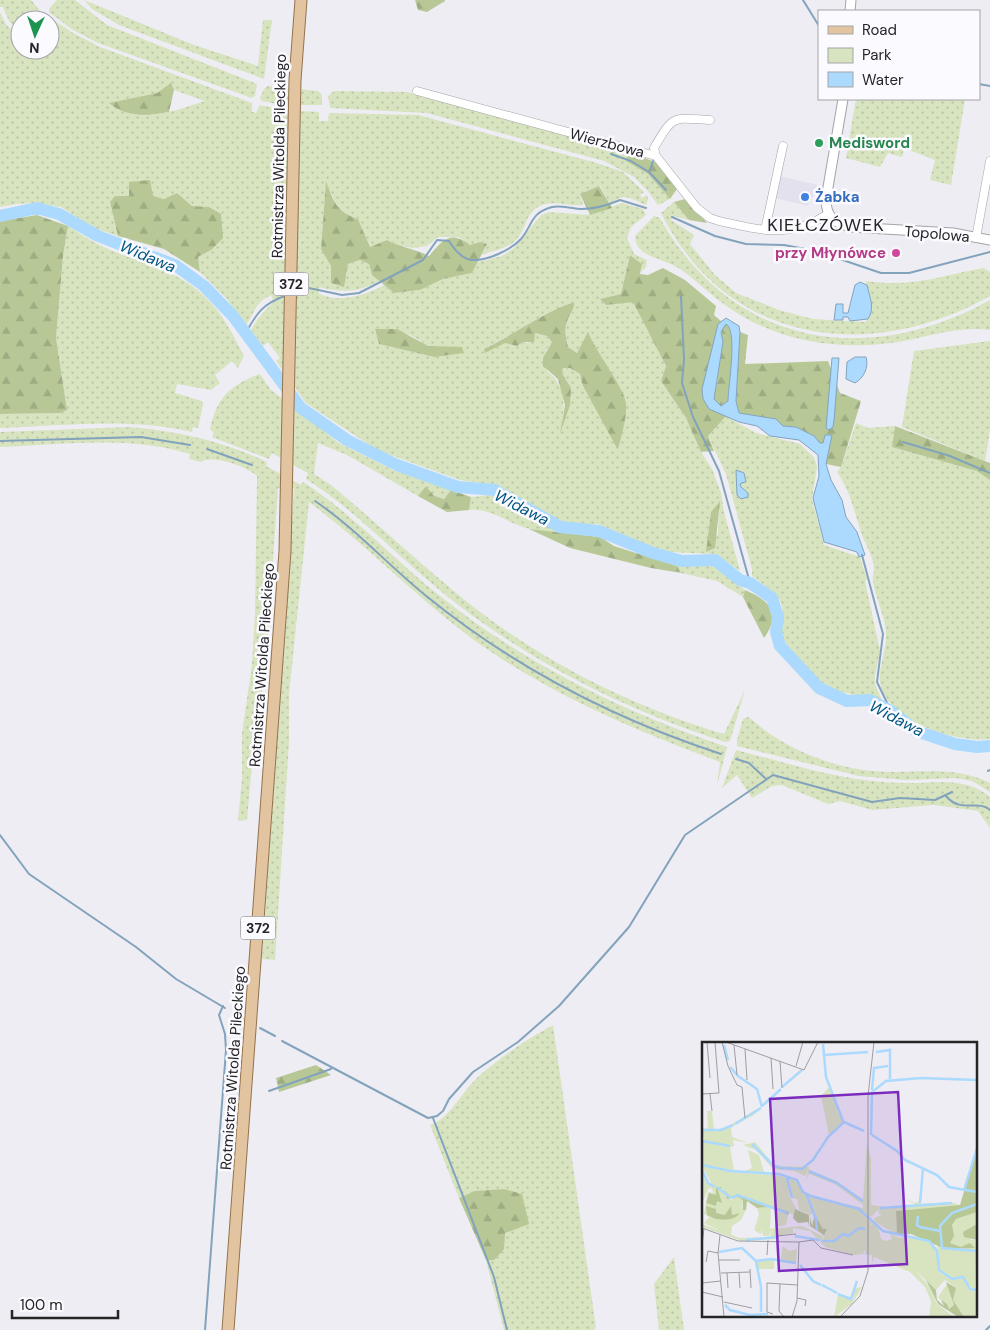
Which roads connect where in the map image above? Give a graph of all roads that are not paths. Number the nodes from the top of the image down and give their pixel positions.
1 (301, 0) edge
2 (417, 91) dead end
3 (843, 100) edge
4 (710, 120) dead end
5 (783, 146) dead end
6 (656, 156) junction
7 (990, 161) edge
8 (828, 214) junction
9 (765, 230) junction
10 (976, 238) junction
11 (990, 240) edge
12 (228, 1330) edge

1 - 12 main road, Rotmistrza Witolda Pileckiego / 372
2 - 6 street, Wierzbowa
3 - 8 street
4 - 6 street
5 - 9 street
6 - 9 street, Wierzbowa
7 - 10 street
8 - 9 street, Wierzbowa
8 - 10 street, Topolowa
10 - 11 street, Topolowa

